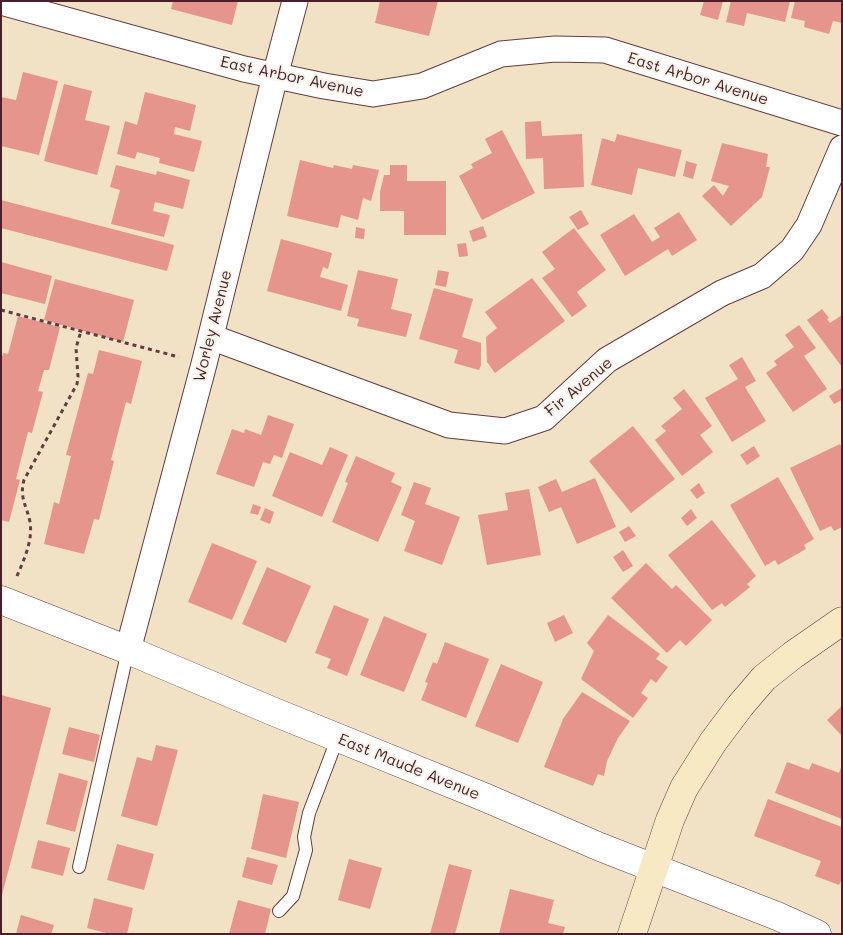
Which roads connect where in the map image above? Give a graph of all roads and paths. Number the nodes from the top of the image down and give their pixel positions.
1 (295, 1) edge
2 (1, 2) edge
3 (275, 76) junction
4 (842, 122) edge
5 (842, 148) edge
6 (1, 310) edge
7 (81, 331) junction
8 (211, 336) junction
9 (204, 364) junction
10 (4, 601) edge
11 (842, 621) edge
12 (128, 650) junction
13 (338, 738) junction
14 (79, 867) dead end
15 (653, 868) junction
16 (279, 911) dead end
17 (632, 934) edge
18 (817, 934) edge

1 - 3 street, Worley Avenue
2 - 3 street, East Arbor Avenue
3 - 4 street, East Arbor Avenue
3 - 8 street, Worley Avenue
5 - 8 street, Fir Avenue
6 - 7 path
7 - 9 path
7 - 10 path
8 - 9 street, Worley Avenue
9 - 12 street, Worley Avenue
10 - 12 street, East Maude Avenue
11 - 15 main road
12 - 13 street, East Maude Avenue
12 - 14 lane
13 - 15 street, East Maude Avenue
13 - 16 lane
15 - 17 main road
15 - 18 street, East Maude Avenue

